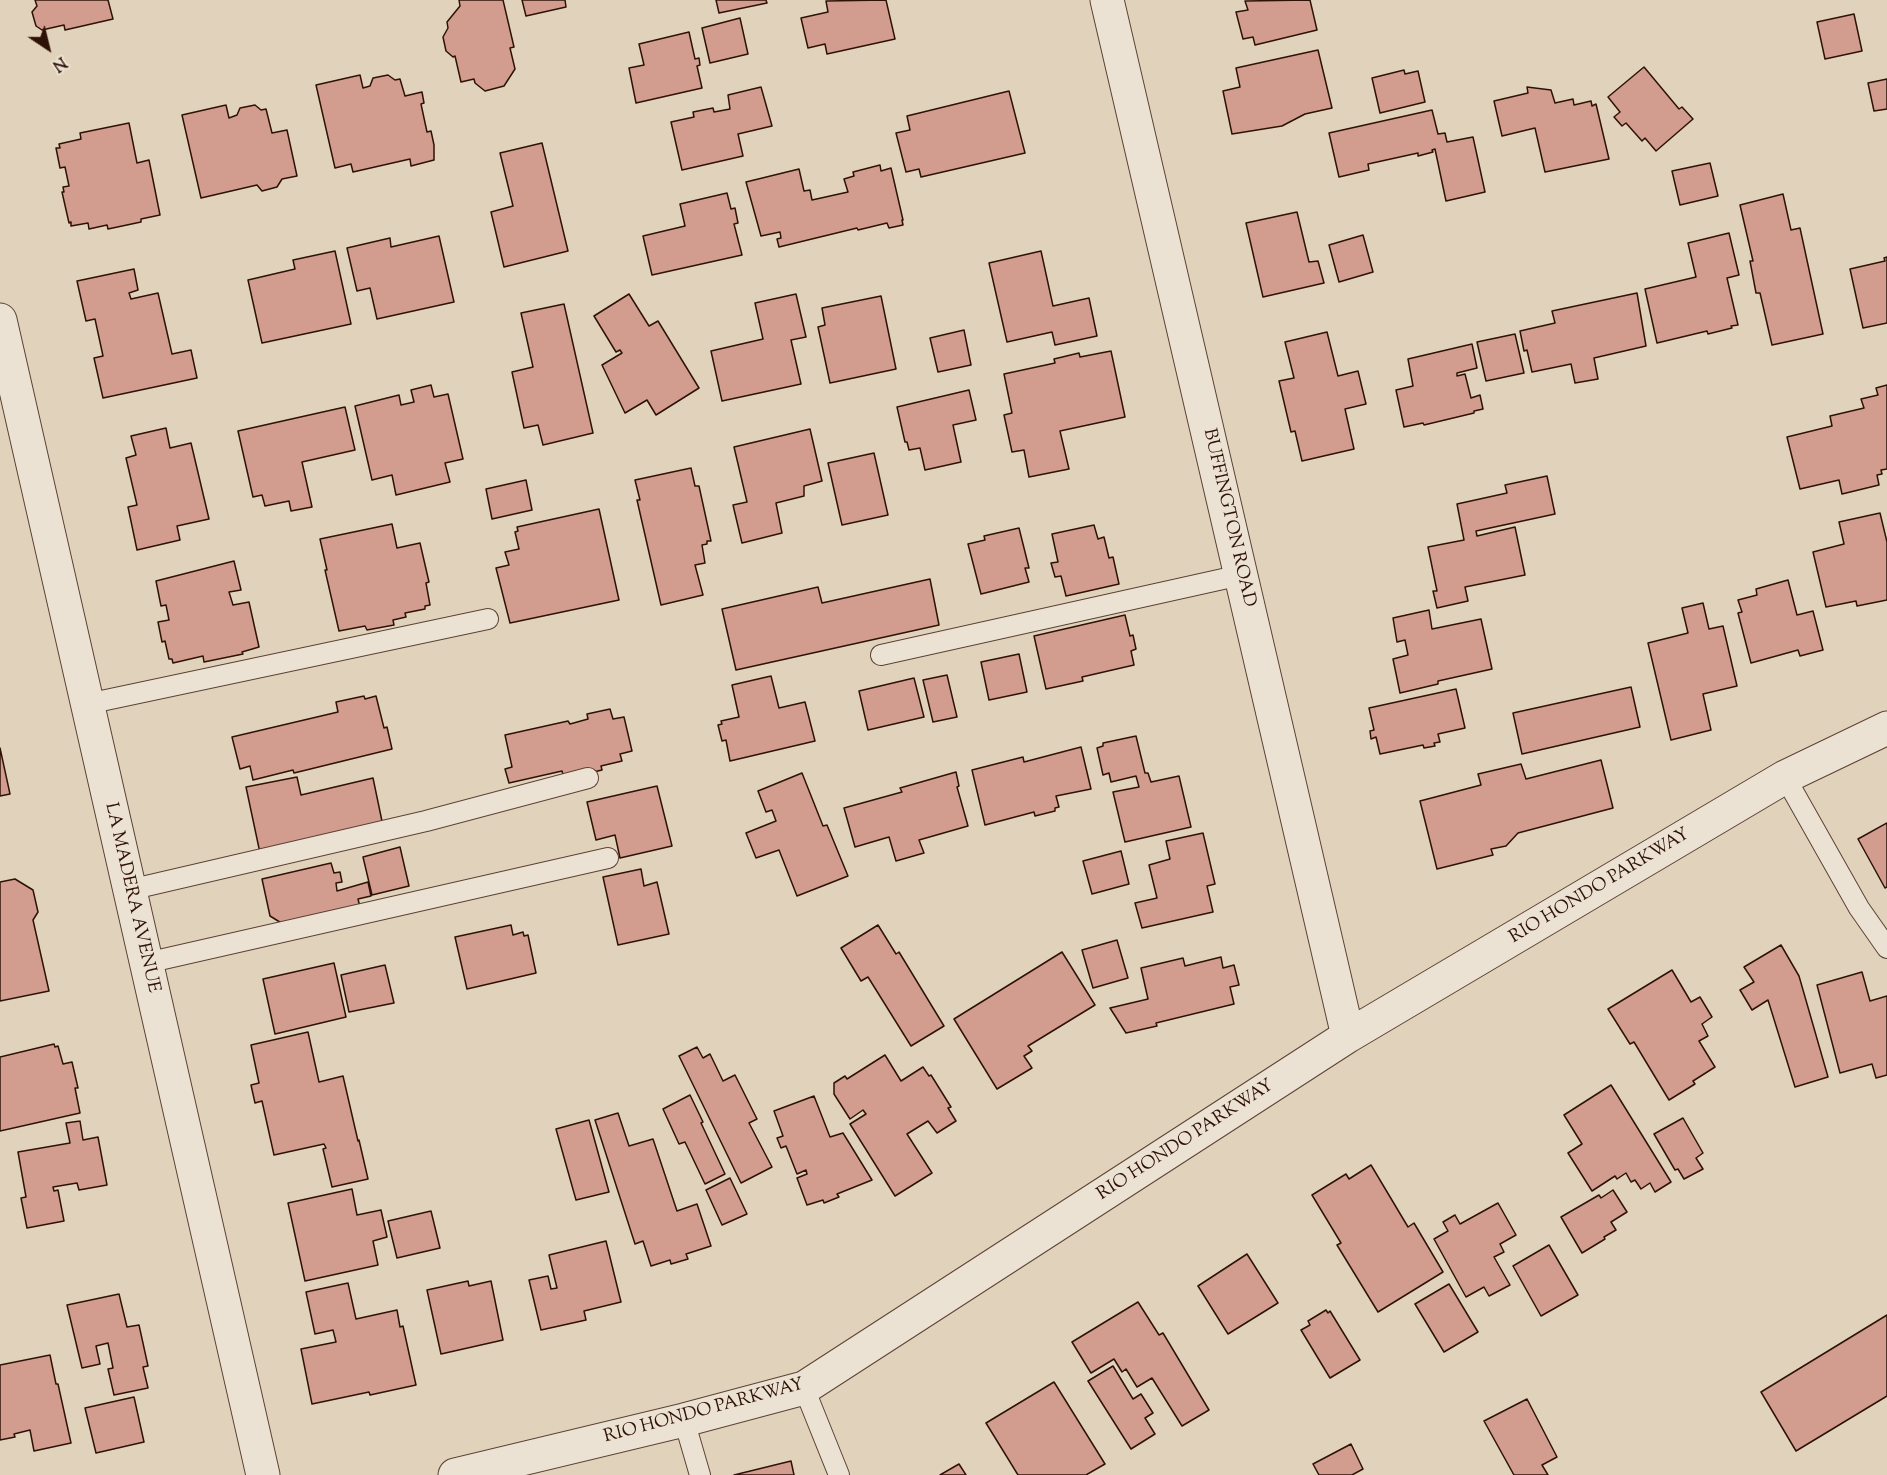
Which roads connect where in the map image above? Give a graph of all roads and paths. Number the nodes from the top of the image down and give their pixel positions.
1 (1107, 0) edge
2 (0, 320) edge
3 (1241, 575) junction
4 (488, 619) dead end
5 (881, 655) dead end
6 (87, 704) junction
7 (1887, 728) edge
8 (1785, 777) junction
9 (588, 778) dead end
10 (608, 858) dead end
11 (129, 890) junction
12 (1887, 948) edge
13 (146, 963) junction
14 (1348, 1036) junction
15 (804, 1388) junction
16 (684, 1420) junction
17 (263, 1475) edge
18 (455, 1475) edge
19 (700, 1475) edge
20 (839, 1475) edge

1 - 3 street, BUFFINGTON ROAD
2 - 6 street, LA MADERA AVENUE
3 - 5 lane
3 - 14 street, BUFFINGTON ROAD
4 - 6 lane
6 - 11 street, LA MADERA AVENUE
7 - 8 street, RIO HONDO PARKWAY
8 - 12 lane
8 - 14 street, RIO HONDO PARKWAY
9 - 11 lane
10 - 13 lane
11 - 13 street, LA MADERA AVENUE
13 - 17 street, LA MADERA AVENUE
14 - 15 street, RIO HONDO PARKWAY
15 - 16 street, RIO HONDO PARKWAY
15 - 20 lane
16 - 18 street, RIO HONDO PARKWAY
16 - 19 lane

